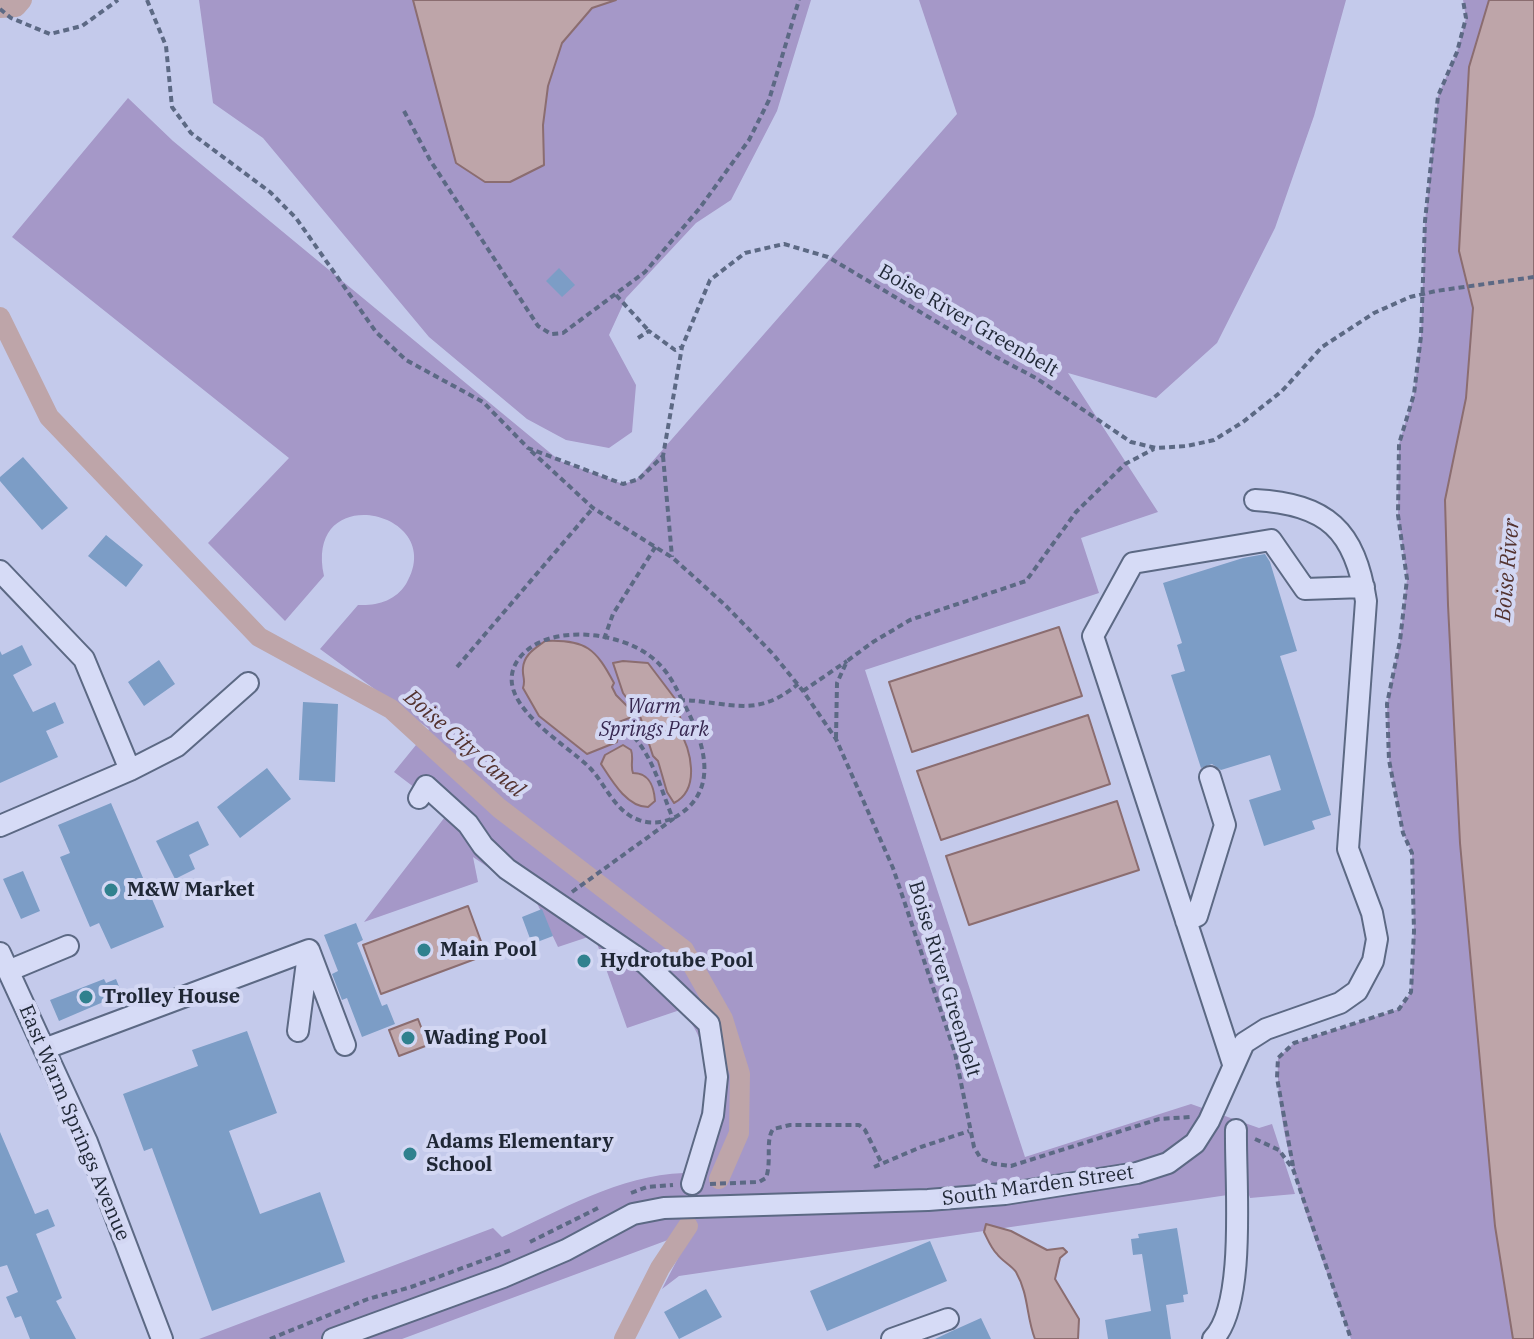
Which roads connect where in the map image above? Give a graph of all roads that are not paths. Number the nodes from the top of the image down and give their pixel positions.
1 (1255, 500) dead end
2 (0, 571) edge
3 (1364, 587) junction
4 (248, 683) dead end
5 (130, 770) junction
6 (1210, 777) dead end
7 (419, 798) dead end
8 (0, 826) edge
9 (1186, 921) junction
10 (68, 946) dead end
11 (309, 950) junction
12 (4, 962) edge
13 (298, 1031) dead end
14 (345, 1045) dead end
15 (44, 1049) junction
16 (1233, 1064) junction
17 (1236, 1130) road end
18 (692, 1184) dead end
19 (948, 1319) dead end
20 (162, 1339) edge
21 (333, 1339) edge
22 (892, 1339) edge
23 (1213, 1339) edge

1 - 3 street, South Marden Street
2 - 5 street
3 - 9 street
3 - 16 street, South Marden Street
4 - 5 street
5 - 8 street
6 - 9 street
7 - 18 street
9 - 16 street
10 - 12 street
11 - 13 street
11 - 14 street
11 - 15 street
12 - 15 street, East Warm Springs Avenue
15 - 20 street, East Warm Springs Avenue
16 - 21 street, South Marden Street
17 - 23 street
19 - 22 street

